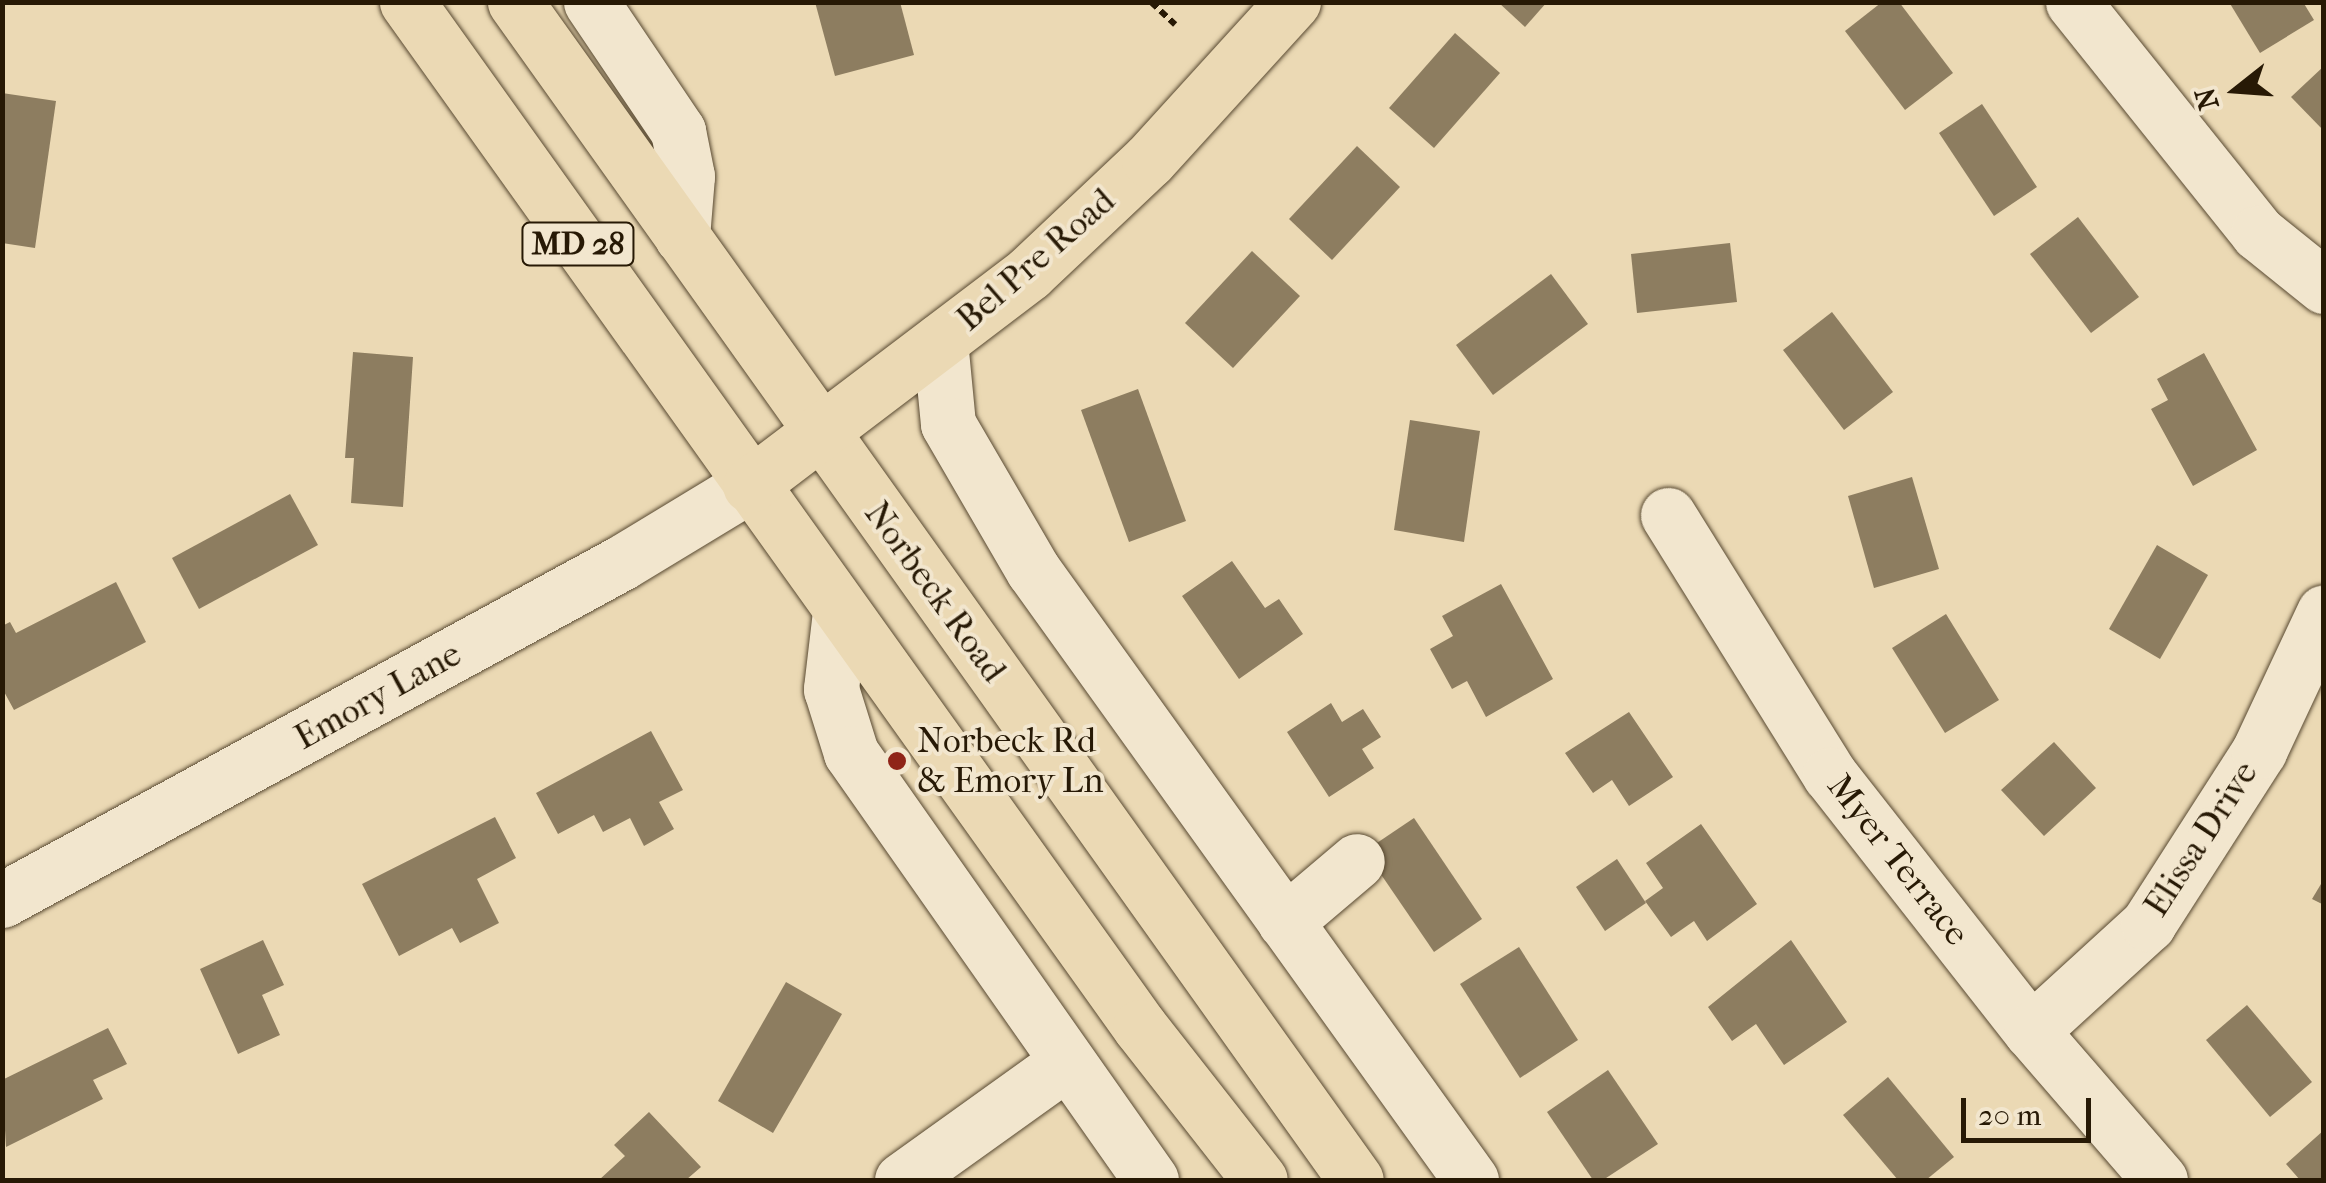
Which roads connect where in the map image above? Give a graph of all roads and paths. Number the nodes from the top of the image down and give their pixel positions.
1 (407, 2) edge
2 (515, 2) edge
3 (591, 2) edge
4 (1151, 2) edge
5 (1293, 2) edge
6 (2072, 2) edge
7 (1175, 24) dead end
8 (682, 238) junction
9 (2324, 286) edge
10 (940, 341) junction
11 (820, 432) junction
12 (750, 485) junction
13 (1668, 515) dead end
14 (840, 612) junction
15 (2324, 612) edge
16 (1357, 861) dead end
17 (2, 900) edge
18 (1285, 922) junction
19 (2032, 1031) junction
20 (1064, 1064) junction
21 (902, 1180) edge
22 (1151, 1180) edge
23 (1260, 1180) edge
24 (1356, 1180) edge
25 (1471, 1180) edge
26 (2160, 1180) edge

1 - 12 main road, MD 28
2 - 8 main road, Norbeck Road / MD 28
3 - 8 street
4 - 7 path
5 - 10 main road, Bel Pre Road
6 - 9 street
8 - 11 main road, Norbeck Road / MD 28
10 - 11 main road, Bel Pre Road
10 - 18 street
11 - 12 main road, Bel Pre Road
11 - 24 main road, Norbeck Road / MD 28
12 - 14 main road, MD 28
12 - 17 street, Emory Lane
13 - 19 street, Myer Terrace
14 - 20 street
14 - 23 main road, MD 28
15 - 19 street, Elissa Drive
16 - 18 street
18 - 25 street
19 - 26 street, Myer Terrace
20 - 21 street
20 - 22 street

